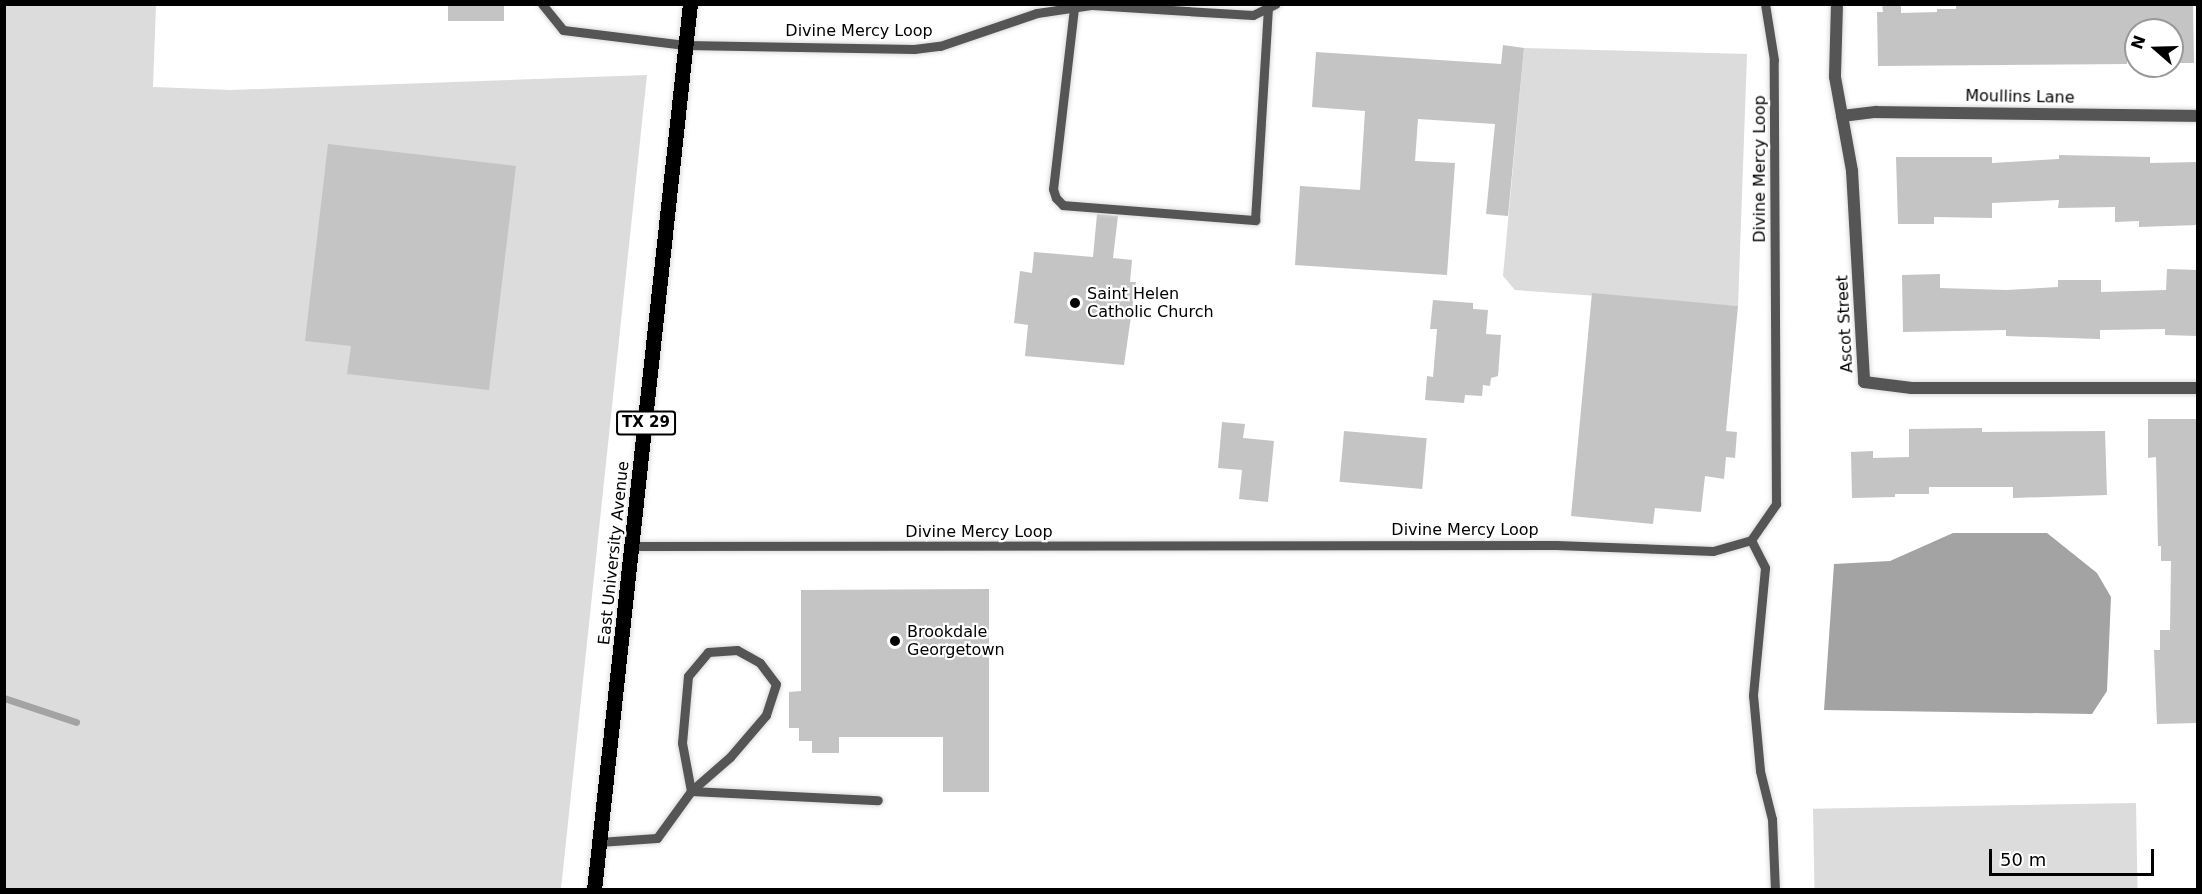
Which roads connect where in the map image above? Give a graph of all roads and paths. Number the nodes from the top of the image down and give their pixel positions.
1 (542, 4) edge
2 (690, 4) edge
3 (1765, 4) edge
4 (1837, 4) edge
5 (1272, 7) edge
6 (1074, 8) junction
7 (685, 45) junction
8 (1842, 116) junction
9 (2198, 116) edge
10 (2198, 388) edge
11 (1751, 540) junction
12 (633, 546) junction
13 (691, 791) junction
14 (878, 800) dead end
15 (599, 842) junction
16 (594, 890) edge
17 (1775, 890) edge

1 - 7 lane, Divine Mercy Loop
2 - 7 main road, East University Avenue / TX 29
3 - 11 lane, Divine Mercy Loop
4 - 8 street, Ascot Street
5 - 6 lane, Divine Mercy Loop
5 - 6 lane
6 - 7 lane, Divine Mercy Loop
7 - 12 main road, East University Avenue / TX 29
8 - 9 street, Moullins Lane
8 - 10 street, Ascot Street
11 - 12 lane, Divine Mercy Loop
11 - 17 lane
12 - 15 main road, East University Avenue / TX 29
13 - 13 lane
13 - 14 lane
13 - 15 lane
15 - 16 main road, East University Avenue / TX 29

